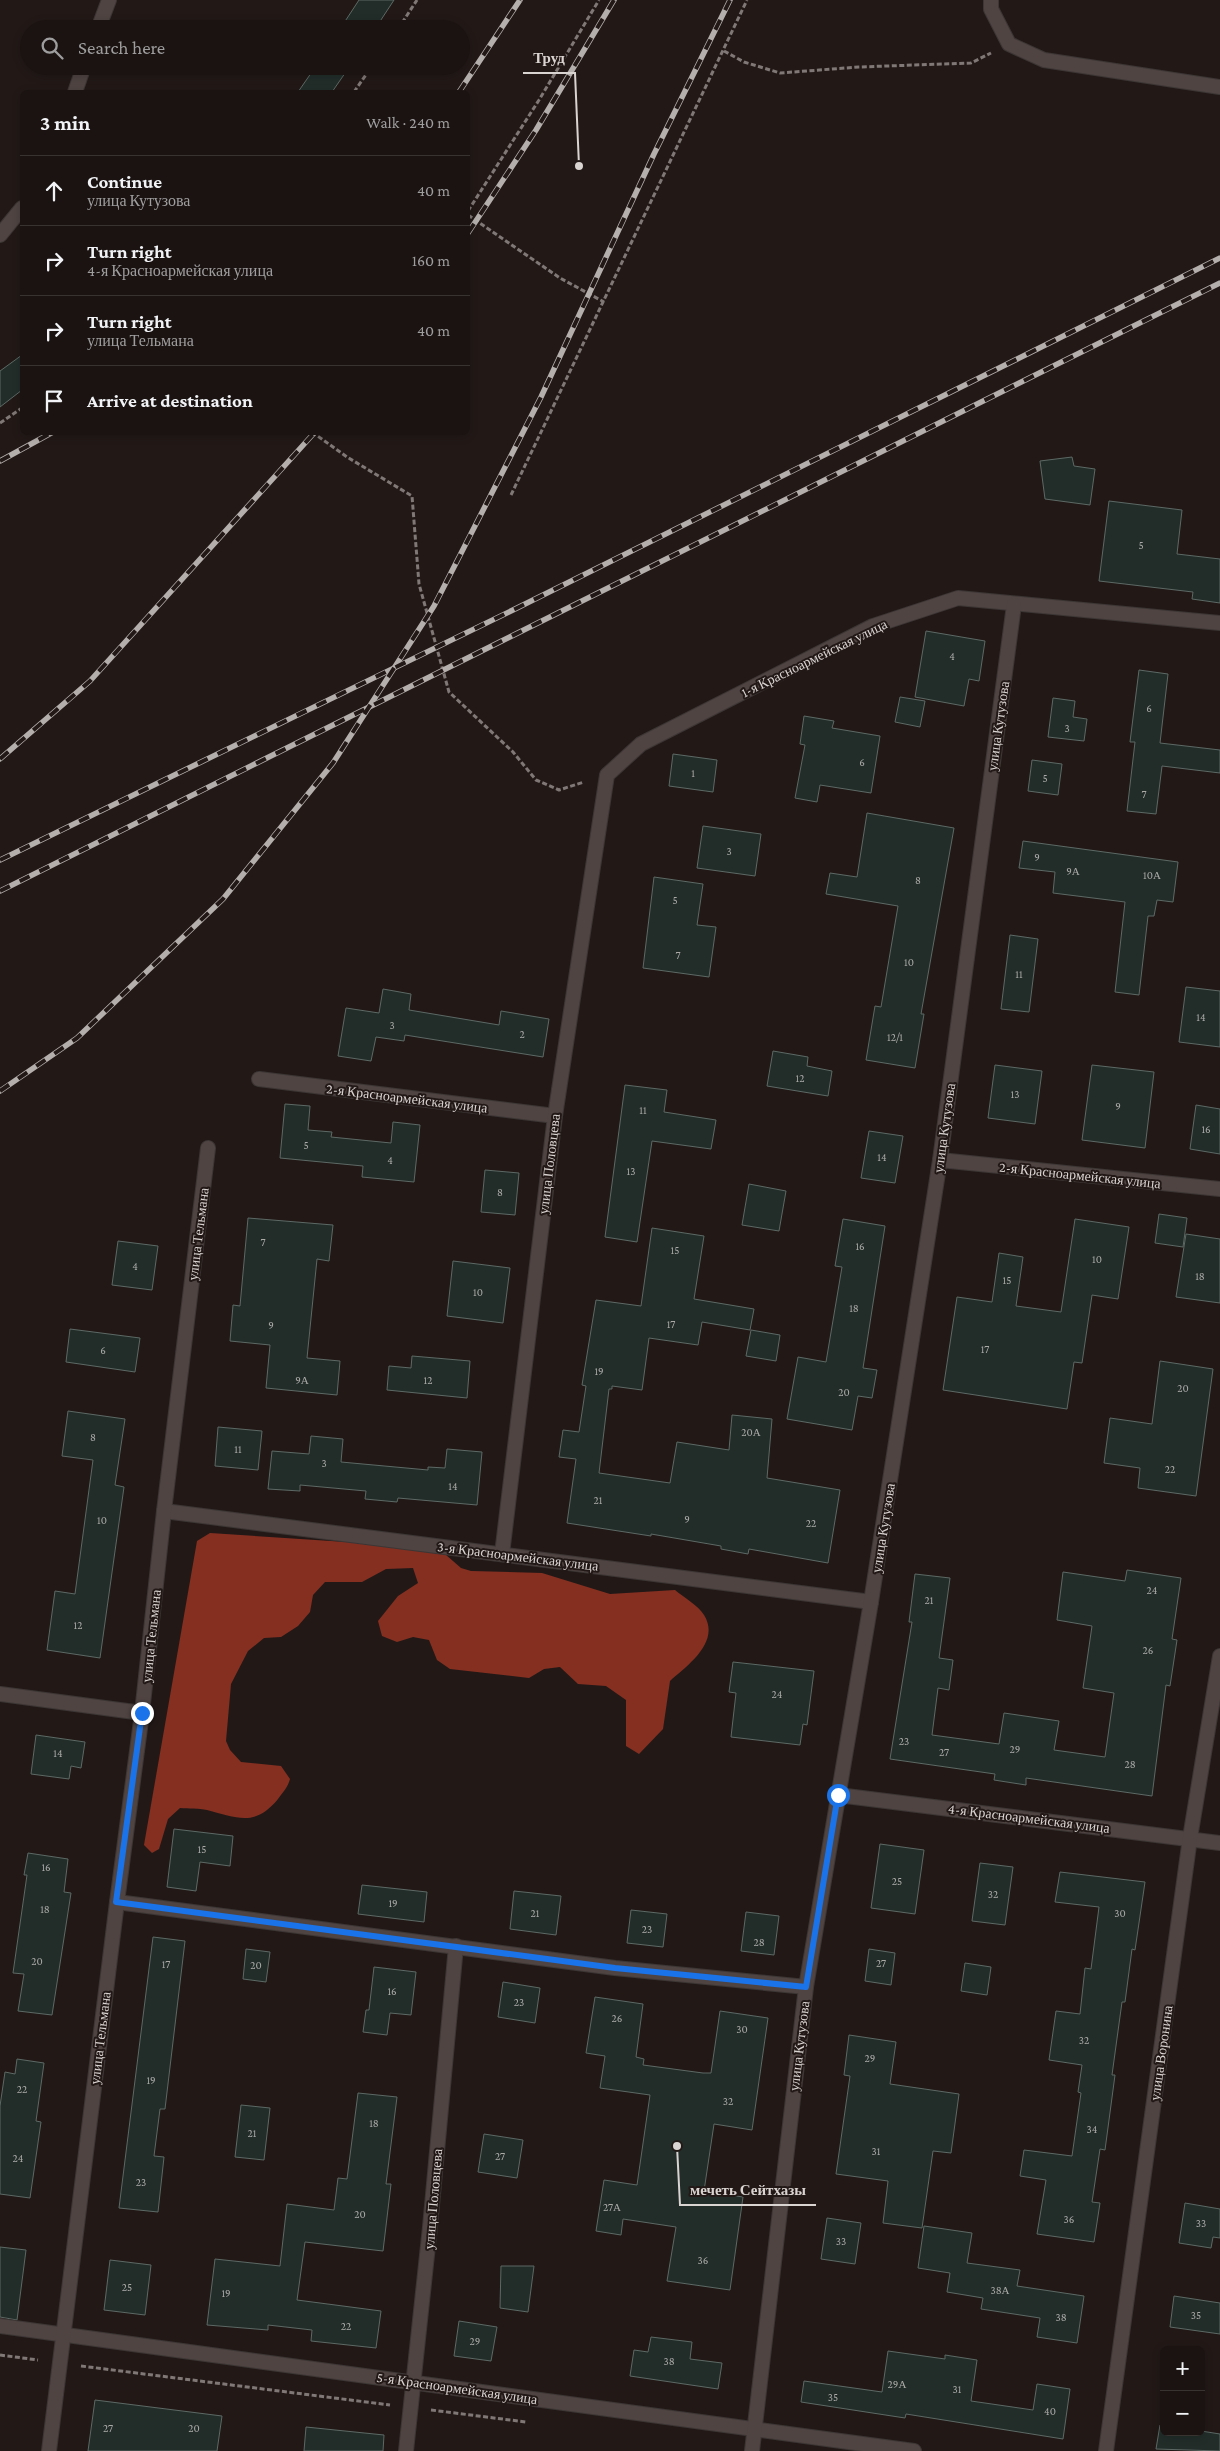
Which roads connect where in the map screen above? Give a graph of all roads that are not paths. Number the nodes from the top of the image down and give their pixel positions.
1 (109, 0) edge
2 (991, 0) edge
3 (101, 20) edge
4 (81, 75) edge
5 (1220, 87) edge
6 (76, 90) edge
7 (20, 210) edge
8 (0, 235) edge
9 (1014, 605) junction
10 (1220, 623) edge
11 (607, 775) joint
12 (259, 1079) dead end
13 (555, 1116) junction
14 (208, 1148) dead end
15 (940, 1160) junction
16 (1220, 1190) edge
17 (164, 1511) junction
18 (502, 1554) junction
19 (871, 1602) junction
20 (1220, 1656) edge
21 (0, 1694) edge
22 (142, 1713) junction
23 (838, 1795) junction
24 (1190, 1838) junction
25 (1220, 1842) edge
26 (116, 1902) junction
27 (456, 1946) junction
28 (806, 1987) junction
29 (0, 2326) edge
30 (64, 2335) junction
31 (414, 2381) junction
32 (754, 2430) junction
33 (48, 2451) edge
34 (406, 2451) edge
35 (752, 2451) edge
36 (914, 2451) edge
37 (1106, 2451) edge

1 - 3 street
2 - 5 street
4 - 6 street
7 - 8 street
9 - 10 street, 1-я Красноармейская улица
9 - 11 street, 1-я Красноармейская улица
9 - 15 street, улица Кутузова
11 - 13 street, улица Половцева
12 - 13 street, 2-я Красноармейская улица
13 - 18 street, улица Половцева
14 - 17 street, улица Тельмана
15 - 16 street, 2-я Красноармейская улица
15 - 19 street, улица Кутузова
17 - 18 street, 3-я Красноармейская улица
17 - 22 street, улица Тельмана
18 - 19 street, 3-я Красноармейская улица
19 - 23 street, улица Кутузова
20 - 24 street, улица Воронина
21 - 22 street
22 - 26 street, улица Тельмана
23 - 24 street, 4-я Красноармейская улица
23 - 28 street, улица Кутузова
24 - 25 street, 4-я Красноармейская улица
24 - 37 street, улица Воронина
26 - 27 street
26 - 30 street, улица Тельмана
27 - 28 street
27 - 31 street, улица Половцева
28 - 32 street, улица Кутузова
29 - 30 street, 5-я Красноармейская улица
30 - 31 street, 5-я Красноармейская улица
30 - 33 street, улица Тельмана
31 - 32 street, 5-я Красноармейская улица
31 - 34 street, улица Половцева
32 - 35 street, улица Кутузова
32 - 36 street, 5-я Красноармейская улица

